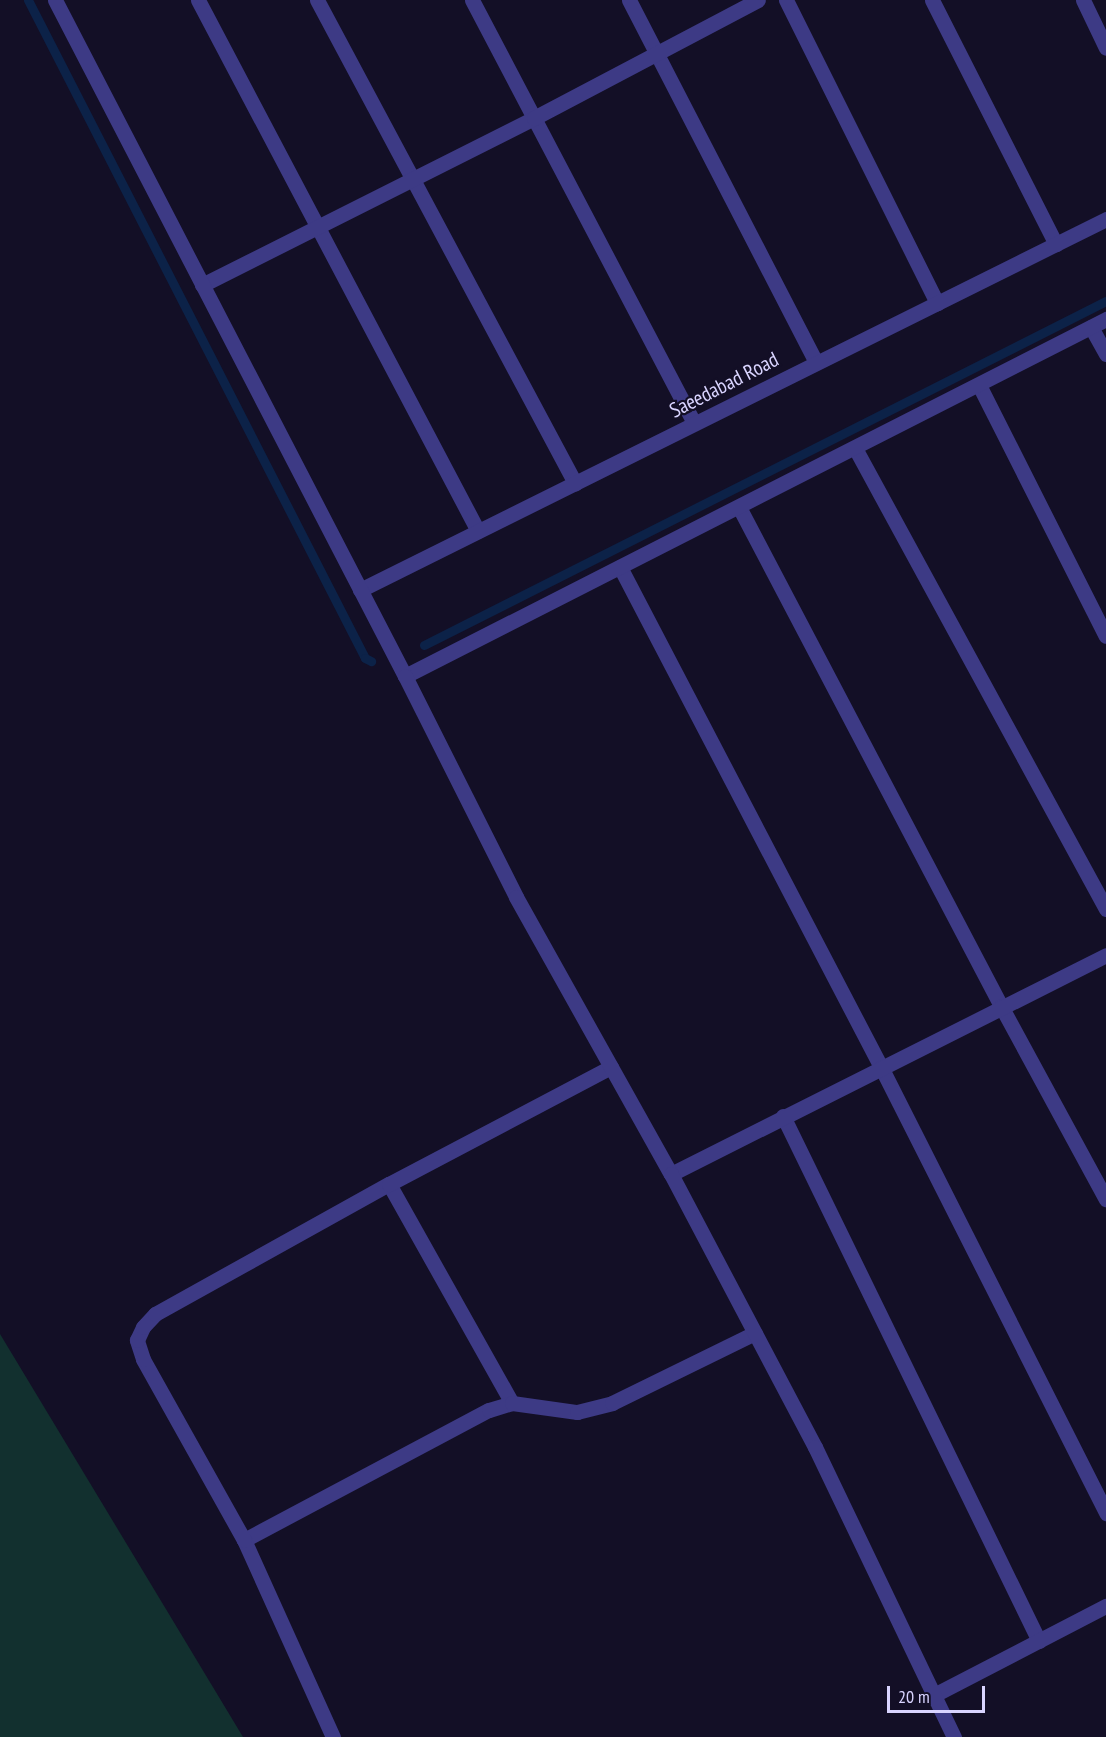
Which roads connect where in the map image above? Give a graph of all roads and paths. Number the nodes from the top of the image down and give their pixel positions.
1 (55, 0) edge
2 (198, 0) edge
3 (317, 0) edge
4 (472, 0) edge
5 (629, 0) edge
6 (758, 0) edge
7 (786, 0) edge
8 (932, 0) edge
9 (1083, 0) edge
10 (1106, 48) edge
11 (656, 54) junction
12 (534, 118) junction
13 (413, 179) junction
14 (1106, 219) edge
15 (317, 227) junction
16 (1056, 244) junction
17 (202, 285) junction
18 (937, 303) junction
19 (1106, 319) edge
20 (1091, 327) junction
21 (1106, 354) edge
22 (816, 363) junction
23 (979, 385) junction
24 (694, 423) junction
25 (855, 448) junction
26 (575, 483) junction
27 (739, 507) junction
28 (478, 531) junction
29 (620, 567) junction
30 (360, 590) junction
31 (1106, 636) edge
32 (405, 676) junction
33 (1106, 909) edge
34 (1106, 955) edge
35 (1001, 1006) junction
36 (611, 1067) junction
37 (881, 1067) junction
38 (783, 1116) junction
39 (671, 1174) junction
40 (389, 1184) junction
41 (1106, 1199) edge
42 (755, 1333) junction
43 (512, 1403) junction
44 (1106, 1513) edge
45 (244, 1540) junction
46 (1106, 1606) edge
47 (1039, 1641) junction
48 (934, 1695) junction
49 (333, 1737) edge
50 (954, 1737) edge

1 - 17 street
2 - 15 street
3 - 13 street
4 - 12 street
5 - 11 street
6 - 11 street
7 - 18 street
8 - 16 street
9 - 10 street
11 - 12 street
11 - 22 street
12 - 13 street
12 - 24 street
13 - 15 street
13 - 26 street
14 - 16 street, Saeedabad Road
15 - 17 street
15 - 28 street
16 - 18 street, Saeedabad Road
17 - 30 street
18 - 22 street, Saeedabad Road
19 - 20 street
20 - 21 street
20 - 23 street
22 - 24 street, Saeedabad Road
23 - 25 street
23 - 31 street
24 - 26 street, Saeedabad Road
25 - 27 street
25 - 33 street
26 - 28 street, Saeedabad Road
27 - 29 street
27 - 35 street
28 - 30 street, Saeedabad Road
29 - 32 street
29 - 37 street
30 - 32 street
32 - 36 street
34 - 35 street
35 - 37 street
35 - 41 street
36 - 39 street
36 - 40 street
37 - 38 street
37 - 44 street
38 - 39 street
38 - 47 street
39 - 42 street
40 - 43 street
40 - 45 street
42 - 43 street
42 - 48 street
43 - 45 street
45 - 49 street
46 - 47 street
47 - 48 street
48 - 50 street

